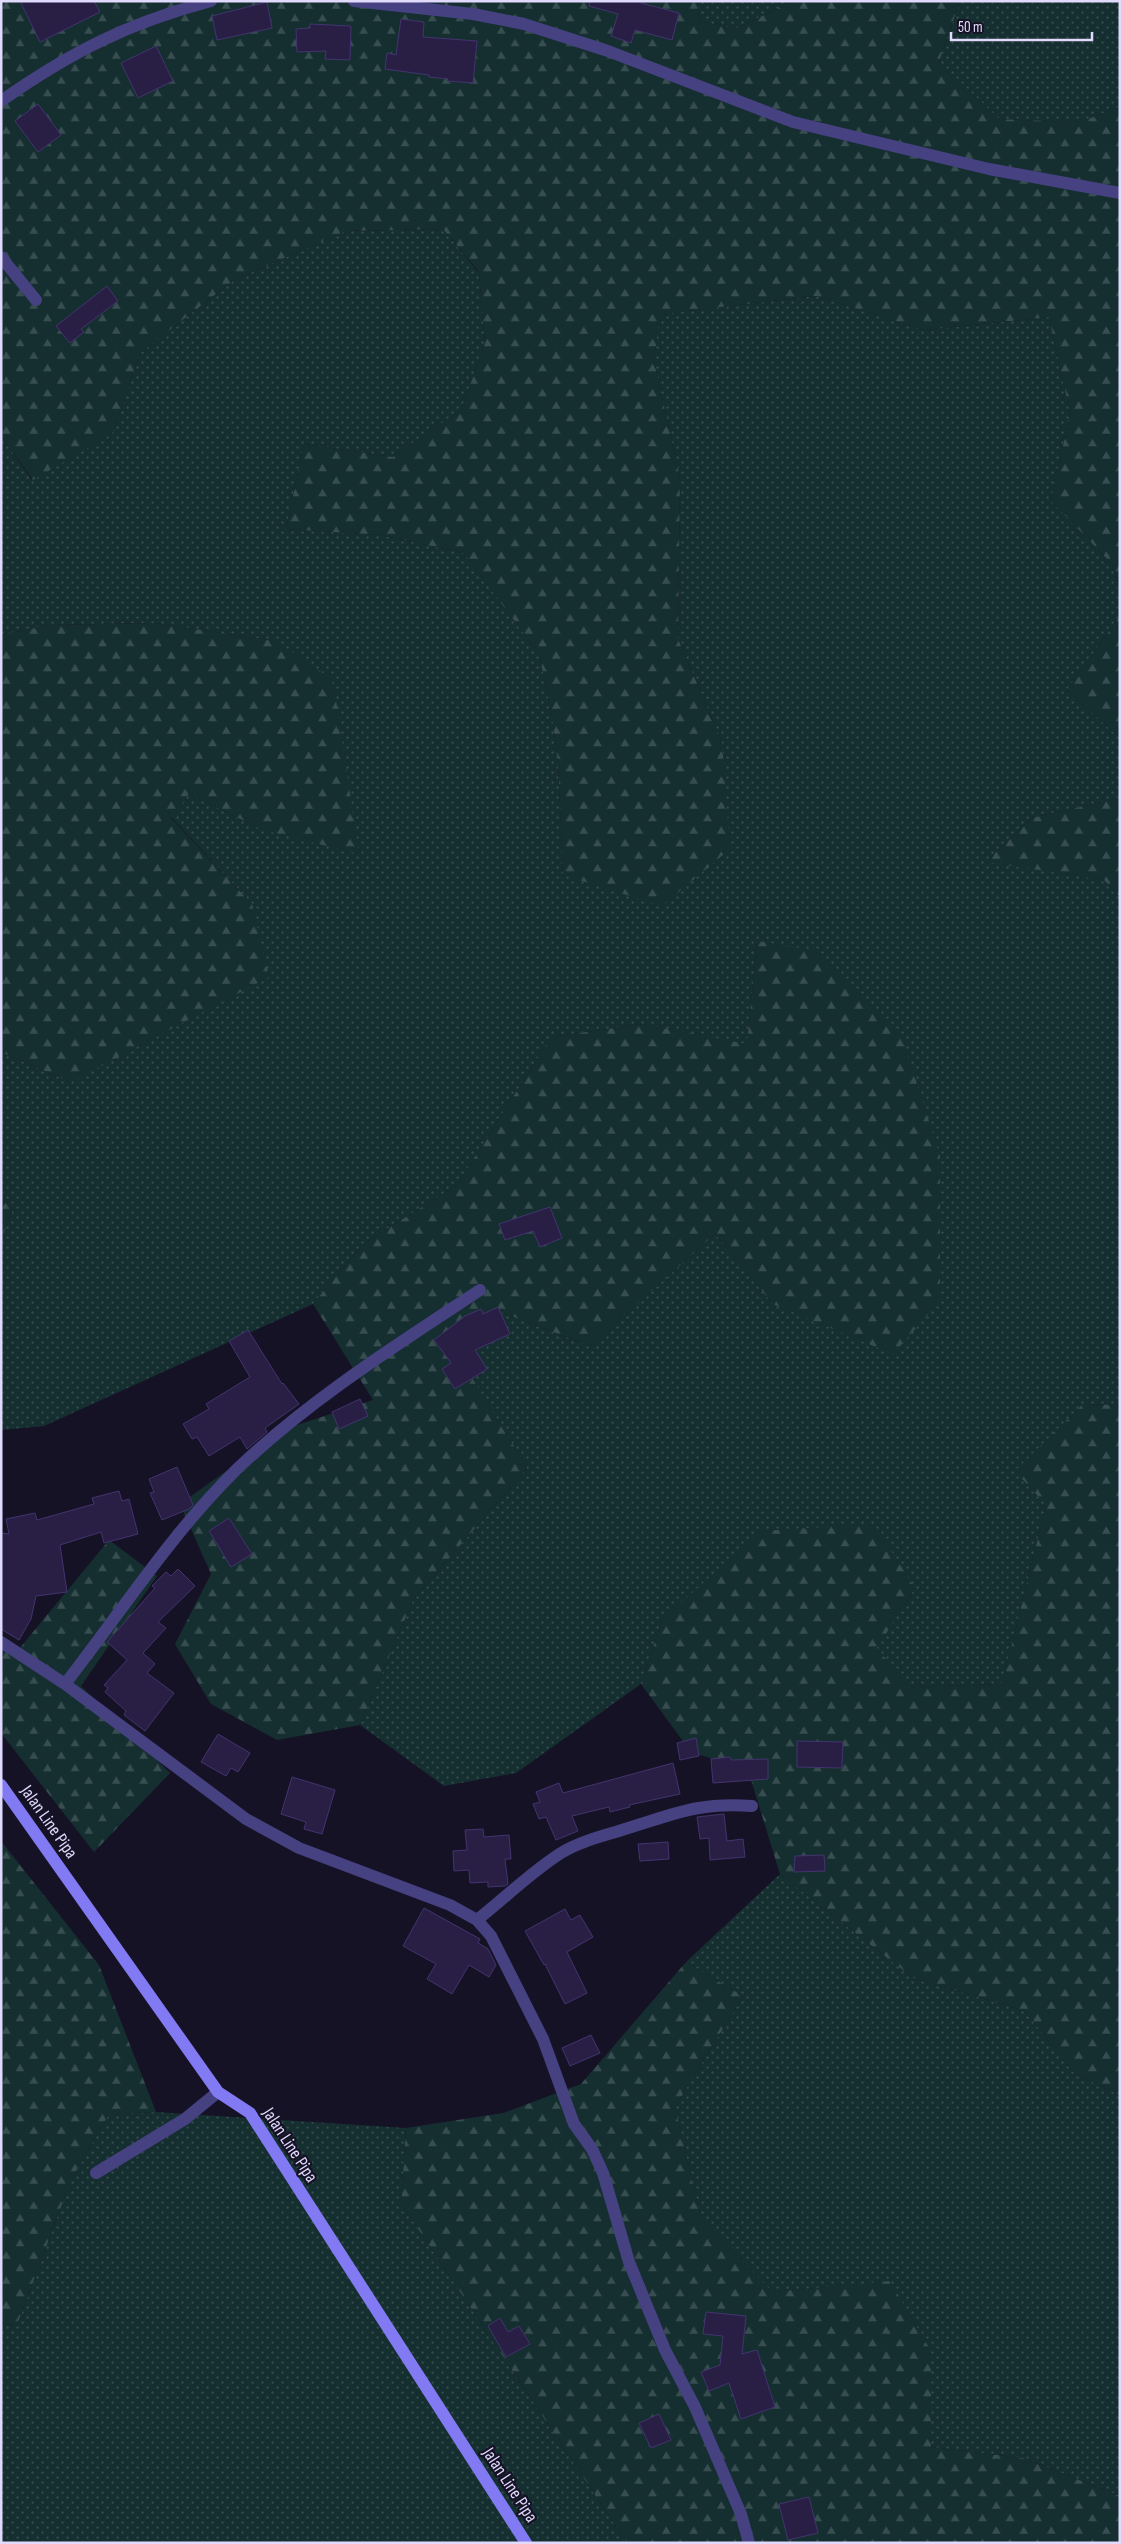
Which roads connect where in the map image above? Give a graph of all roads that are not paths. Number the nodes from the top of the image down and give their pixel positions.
1 (211, 1) edge
2 (354, 1) edge
3 (1, 100) edge
4 (1120, 193) edge
5 (1, 257) edge
6 (36, 300) dead end
7 (480, 1290) dead end
8 (1, 1642) edge
9 (65, 1684) junction
10 (1, 1785) edge
11 (752, 1806) dead end
12 (477, 1920) junction
13 (218, 2092) junction
14 (96, 2173) dead end
15 (526, 2543) edge
16 (749, 2543) edge

1 - 3 street
2 - 4 street
5 - 6 street
7 - 9 street
8 - 9 street
9 - 12 street
10 - 13 main road, Jalan Line Pipa
11 - 12 street
12 - 16 street
13 - 14 street
13 - 15 main road, Jalan Line Pipa

